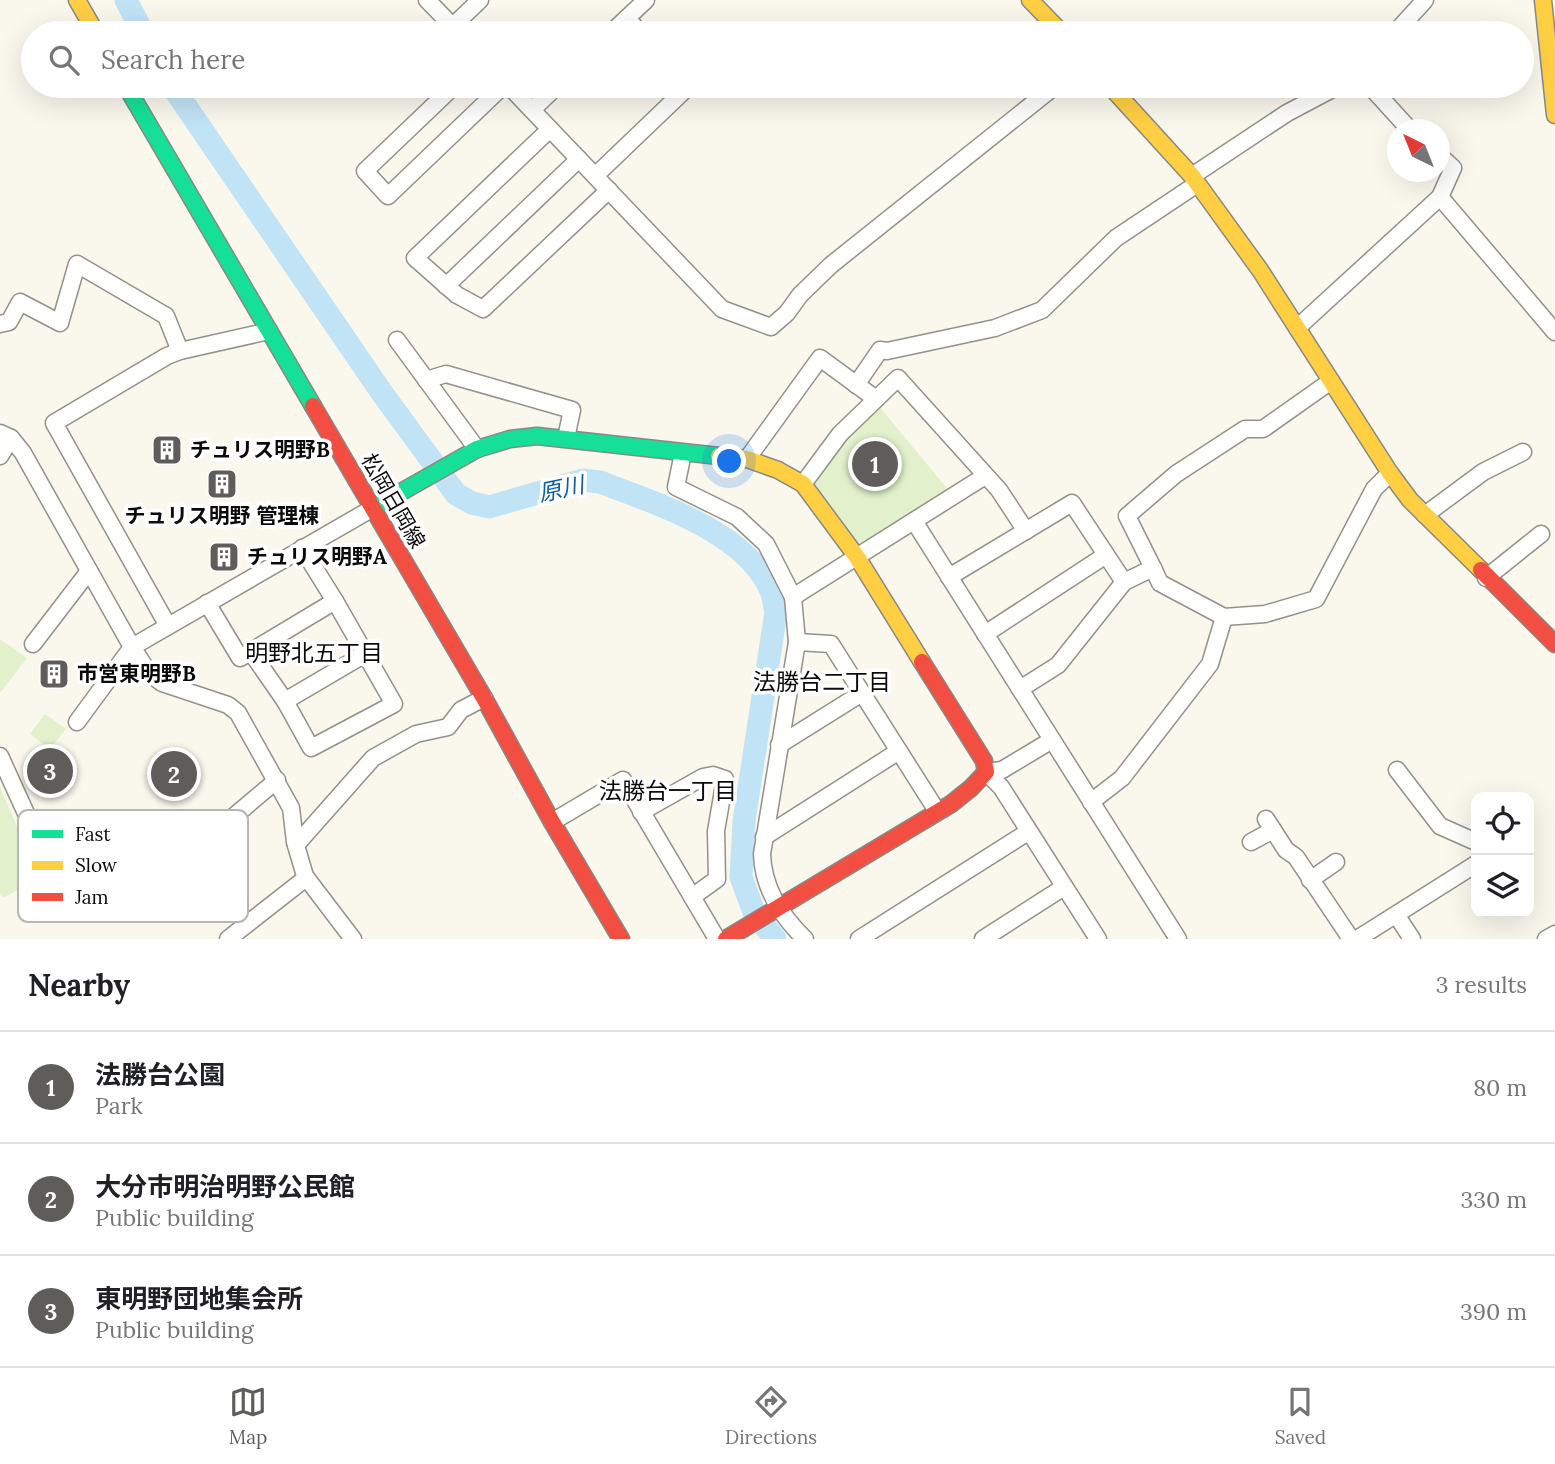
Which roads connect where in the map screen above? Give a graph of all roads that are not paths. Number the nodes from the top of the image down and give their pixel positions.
1 (77, 0) edge
2 (427, 0) edge
3 (480, 0) edge
4 (646, 0) edge
5 (1030, 0) edge
6 (1425, 0) edge
7 (1543, 0) edge
8 (627, 18) junction
9 (89, 21) edge
10 (447, 21) edge
11 (463, 21) edge
12 (624, 21) edge
13 (630, 21) edge
14 (1050, 21) edge
15 (1406, 21) edge
16 (133, 98) edge
17 (441, 98) edge
18 (490, 98) edge
19 (520, 98) edge
20 (544, 98) edge
21 (677, 98) edge
22 (1040, 98) edge
23 (1121, 98) edge
24 (1315, 98) edge
25 (1381, 98) edge
26 (532, 110) junction
27 (1555, 115) edge
28 (1400, 119) edge
29 (550, 129) junction
30 (579, 159) junction
31 (596, 176) junction
32 (1195, 180) junction
33 (1447, 182) edge
34 (608, 190) junction
35 (1440, 197) junction
36 (446, 286) junction
37 (0, 324) edge
38 (1297, 328) junction
39 (269, 331) junction
40 (1555, 332) edge
41 (397, 340) dead end
42 (180, 351) junction
43 (426, 380) junction
44 (1331, 381) junction
45 (856, 385) junction
46 (876, 400) junction
47 (5, 436) edge
48 (566, 438) junction
49 (477, 449) junction
50 (1523, 452) dead end
51 (683, 453) junction
52 (0, 456) edge
53 (747, 459) junction
54 (1390, 473) junction
55 (985, 475) junction
56 (803, 484) junction
57 (373, 508) junction
58 (1425, 515) junction
59 (914, 521) junction
60 (1026, 531) junction
61 (1541, 534) dead end
62 (302, 548) junction
63 (1106, 555) junction
64 (857, 557) junction
65 (1153, 568) junction
66 (89, 571) junction
67 (949, 577) junction
68 (1486, 578) junction
69 (1124, 582) junction
70 (793, 597) junction
71 (335, 601) junction
72 (207, 603) junction
73 (1224, 617) junction
74 (168, 626) junction
75 (985, 634) junction
76 (797, 642) junction
77 (33, 643) dead end
78 (1555, 645) edge
79 (132, 647) junction
80 (251, 652) junction
81 (365, 654) junction
82 (1020, 689) junction
83 (862, 693) junction
84 (484, 698) junction
85 (285, 701) junction
86 (77, 722) dead end
87 (1052, 740) junction
88 (779, 746) junction
89 (899, 751) junction
90 (0, 756) edge
91 (1397, 769) dead end
92 (986, 772) junction
93 (277, 780) junction
94 (1091, 802) junction
95 (24, 810) edge
96 (241, 810) edge
97 (937, 811) junction
98 (642, 812) junction
99 (552, 822) junction
100 (1028, 832) junction
101 (764, 837) junction
102 (1471, 840) edge
103 (1251, 842) dead end
104 (296, 845) junction
105 (1336, 862) dead end
106 (1471, 867) edge
107 (306, 878) junction
108 (1310, 880) junction
109 (1064, 887) junction
110 (692, 897) junction
111 (775, 912) junction
112 (1397, 916) junction
113 (1555, 934) edge
114 (228, 939) edge
115 (353, 939) edge
116 (621, 939) edge
117 (716, 939) edge
118 (726, 939) edge
119 (805, 939) edge
120 (859, 939) edge
121 (983, 939) edge
122 (1098, 939) edge
123 (1178, 939) edge
124 (1351, 939) edge
125 (1357, 939) edge
126 (1412, 939) edge
127 (1545, 939) edge

1 - 9 street
2 - 10 street
3 - 11 street
4 - 8 street
5 - 14 street
6 - 15 street
7 - 27 street
8 - 12 street
8 - 13 street
16 - 39 street, 松岡日岡線
17 - 18 street
19 - 26 street
20 - 26 street
21 - 31 street
22 - 34 street
23 - 32 street
24 - 32 street
25 - 28 street
26 - 29 street
29 - 30 street
29 - 36 street
30 - 31 street
30 - 36 street
31 - 34 street
32 - 38 street
32 - 45 street
33 - 35 street
34 - 36 street
35 - 38 street
35 - 40 street
37 - 42 street
38 - 44 street
39 - 42 street
39 - 57 street, 松岡日岡線
41 - 43 street
42 - 74 street
43 - 48 street
43 - 49 street
44 - 54 street
44 - 65 street
45 - 46 street
45 - 53 street
46 - 55 street
46 - 56 street
47 - 52 street
47 - 66 street
48 - 49 street
48 - 51 street
49 - 57 street
50 - 58 street
51 - 53 street
51 - 70 street
53 - 56 street
54 - 58 street
54 - 73 street
55 - 59 street
55 - 60 street
56 - 64 street
57 - 62 street
57 - 84 street, 松岡日岡線
58 - 68 street
59 - 64 street
59 - 67 street
60 - 63 street
60 - 67 street
61 - 68 street
62 - 71 street
62 - 72 street
63 - 69 street
63 - 75 street
64 - 70 street
64 - 92 street
65 - 69 street
65 - 73 street
66 - 77 street
66 - 79 street
67 - 75 street
68 - 78 street
69 - 82 street
70 - 76 street
71 - 80 street
71 - 81 street
72 - 74 street
72 - 80 street
73 - 94 street
74 - 79 street
75 - 82 street
76 - 83 street
76 - 88 street
79 - 86 street
79 - 93 street
80 - 85 street
81 - 85 street
81 - 85 street
82 - 87 street
83 - 88 street
83 - 89 street
84 - 99 street, 松岡日岡線
84 - 104 street
87 - 92 street
87 - 94 street
88 - 101 street
89 - 97 street
89 - 101 street
90 - 95 street
91 - 102 street
92 - 97 street
92 - 100 street
93 - 96 street
93 - 104 street
94 - 123 street
97 - 111 street
98 - 99 street
98 - 110 street
98 - 110 street
99 - 116 street, 松岡日岡線
100 - 109 street
100 - 120 street
101 - 111 street
103 - 108 street
104 - 107 street
105 - 108 street
106 - 112 street
107 - 114 street
107 - 115 street
108 - 124 street
109 - 121 street
109 - 122 street
110 - 117 street
111 - 118 street
111 - 119 street
112 - 125 street
112 - 126 street
113 - 127 street

